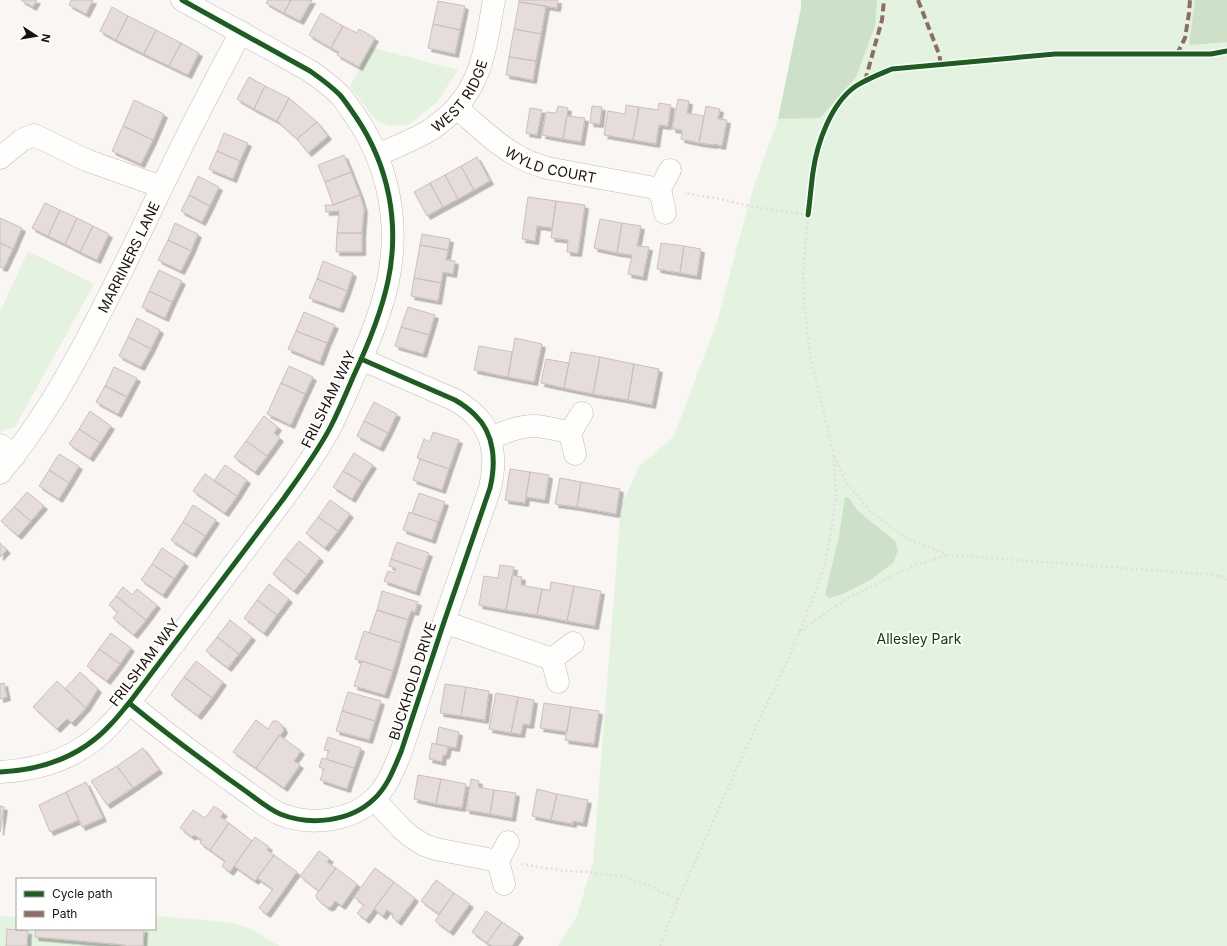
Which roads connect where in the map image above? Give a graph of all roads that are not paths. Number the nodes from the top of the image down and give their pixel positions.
1 (182, 0) edge
2 (494, 0) edge
3 (241, 32) junction
4 (457, 108) junction
5 (377, 155) junction
6 (0, 158) edge
7 (670, 170) dead end
8 (162, 187) junction
9 (660, 189) junction
10 (665, 212) dead end
11 (361, 359) junction
12 (582, 413) dead end
13 (570, 433) junction
14 (490, 438) junction
15 (8, 450) edge
16 (575, 454) dead end
17 (0, 473) edge
18 (444, 622) junction
19 (573, 643) dead end
20 (552, 659) junction
21 (558, 682) dead end
22 (129, 703) junction
23 (0, 772) edge
24 (374, 799) junction
25 (504, 884) dead end

1 - 3 street, FRILSHAM WAY
2 - 4 street, WEST RIDGE
3 - 5 street, FRILSHAM WAY
3 - 8 street, MARRINERS LANE
4 - 5 street, WEST RIDGE
4 - 9 street, WYLD COURT
5 - 11 street, FRILSHAM WAY
6 - 8 street
7 - 9 street
8 - 15 street, MARRINERS LANE
9 - 10 street
11 - 14 street, BUCKHOLD DRIVE
11 - 22 street, FRILSHAM WAY
12 - 13 street
13 - 14 street
13 - 16 street
14 - 18 street, BUCKHOLD DRIVE
15 - 17 street, MARRINERS LANE
18 - 20 street, BUCKHOLD DRIVE
18 - 24 street, BUCKHOLD DRIVE
19 - 20 street
20 - 21 street
22 - 23 street, FRILSHAM WAY
22 - 24 street, BUCKHOLD DRIVE
24 - 25 street

